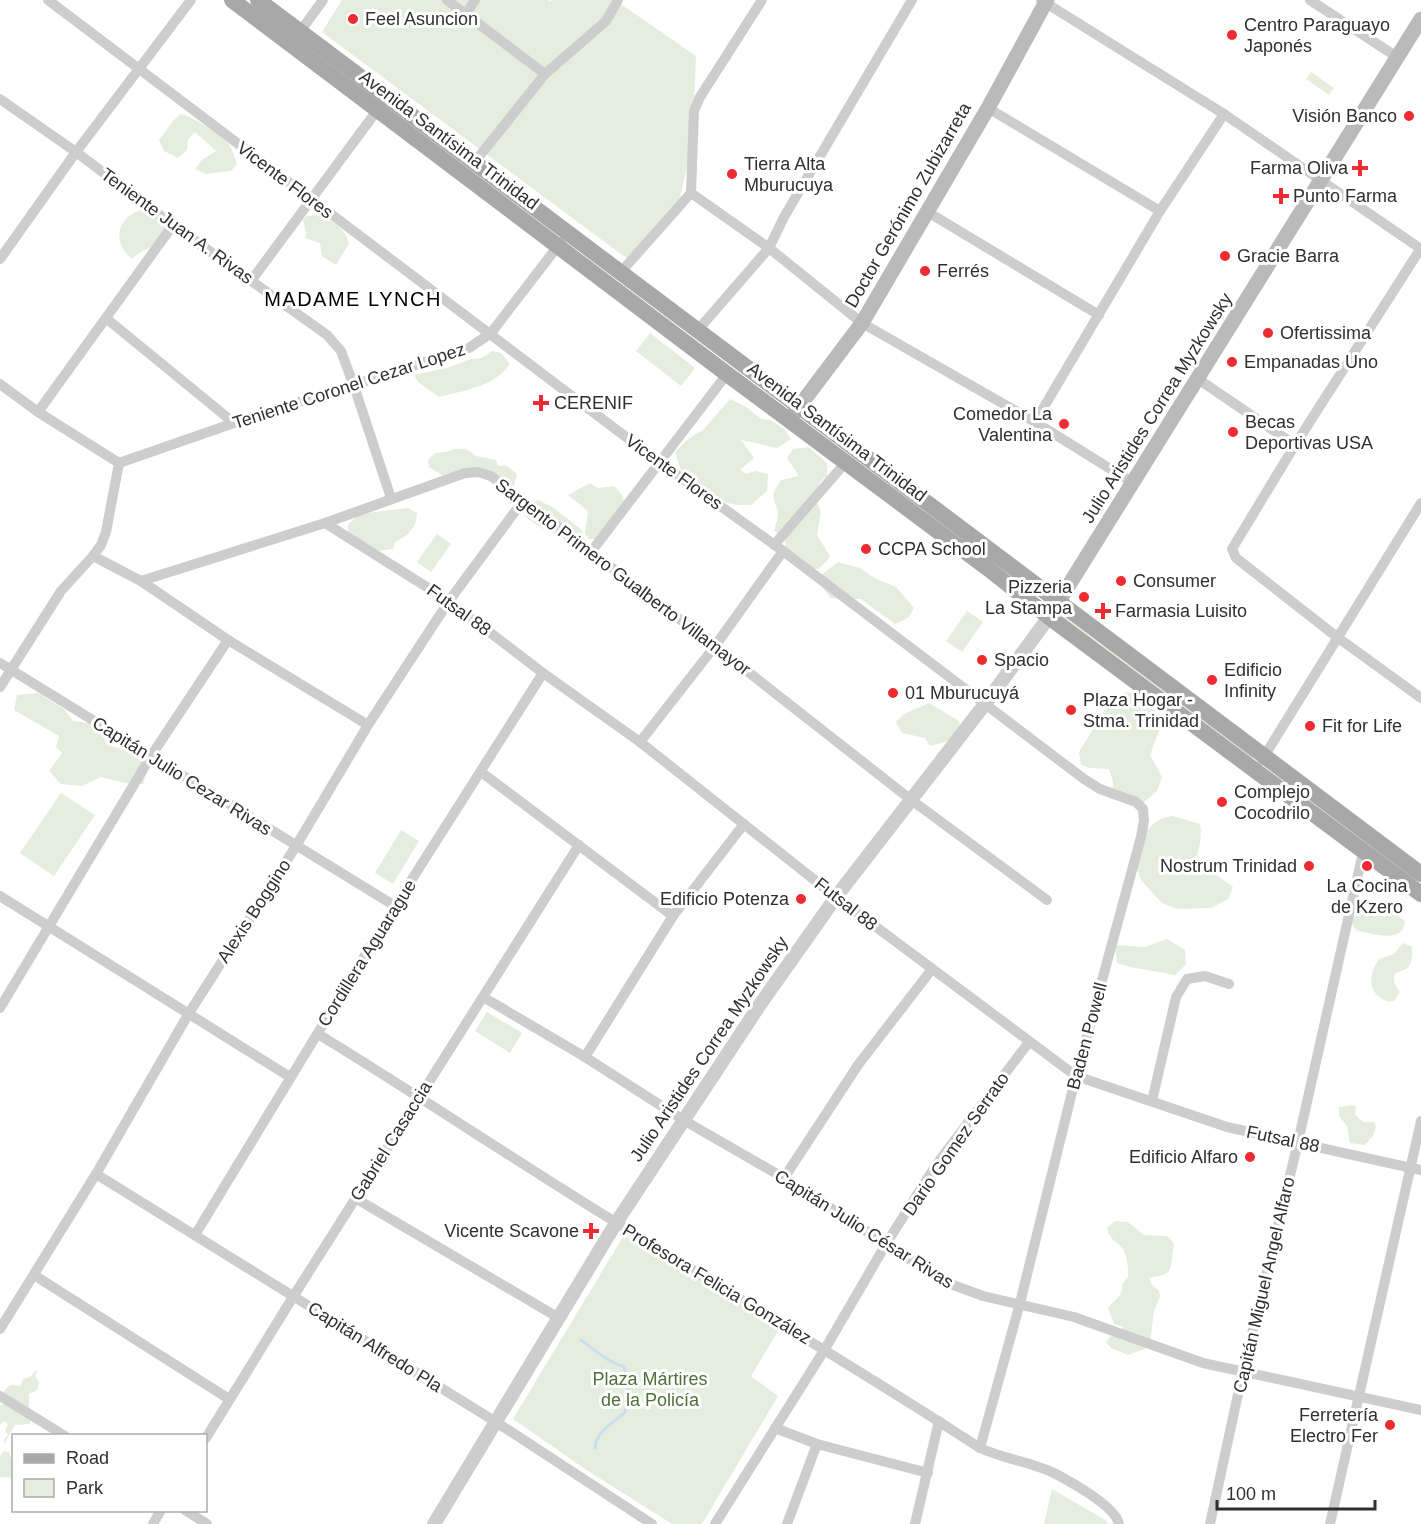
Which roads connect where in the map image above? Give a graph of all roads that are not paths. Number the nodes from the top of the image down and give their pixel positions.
1 (48, 0) edge
2 (191, 0) edge
3 (232, 0) edge
4 (258, 0) edge
5 (323, 0) edge
6 (447, 0) edge
7 (475, 0) edge
8 (618, 0) edge
9 (762, 0) edge
10 (912, 0) edge
11 (1310, 0) edge
12 (1044, 1) edge
13 (466, 14) junction
14 (1421, 19) edge
15 (296, 38) junction
16 (1397, 57) junction
17 (140, 69) junction
18 (545, 74) junction
19 (0, 99) edge
20 (382, 104) junction
21 (988, 108) junction
22 (1224, 114) junction
23 (76, 152) junction
24 (474, 163) junction
25 (1321, 180) junction
26 (691, 193) junction
27 (311, 200) junction
28 (926, 211) junction
29 (1160, 211) junction
30 (173, 225) junction
31 (562, 240) junction
32 (769, 248) junction
33 (1421, 248) edge
34 (0, 259) edge
35 (620, 273) junction
36 (251, 281) junction
37 (1099, 315) junction
38 (107, 319) junction
39 (862, 323) junction
40 (697, 331) junction
41 (491, 333) junction
42 (727, 374) junction
43 (1198, 379) junction
44 (0, 384) edge
45 (354, 386) junction
46 (38, 412) junction
47 (793, 414) junction
48 (1035, 422) junction
49 (234, 423) junction
50 (1295, 445) junction
51 (659, 462) junction
52 (846, 462) junction
53 (119, 463) junction
54 (1133, 483) junction
55 (391, 498) junction
56 (522, 502) junction
57 (1419, 510) edge
58 (325, 523) junction
59 (779, 548) junction
60 (591, 552) junction
61 (93, 556) junction
62 (141, 581) junction
63 (449, 601) junction
64 (1054, 610) junction
65 (1337, 637) junction
66 (228, 640) junction
67 (715, 646) junction
68 (0, 663) edge
69 (10, 670) junction
70 (543, 673) junction
71 (0, 687) edge
72 (1421, 698) edge
73 (985, 704) junction
74 (368, 726) junction
75 (640, 742) junction
76 (151, 756) junction
77 (1259, 764) junction
78 (481, 772) junction
79 (910, 800) junction
80 (744, 824) junction
81 (1367, 844) junction
82 (579, 845) junction
83 (296, 846) junction
84 (1421, 874) edge
85 (1421, 894) edge
86 (0, 896) edge
87 (836, 897) junction
88 (1047, 900) dead end
89 (395, 906) junction
90 (673, 916) junction
91 (49, 926) junction
92 (932, 969) junction
93 (1229, 984) dead end
94 (483, 997) junction
95 (0, 1008) edge
96 (189, 1013) junction
97 (318, 1034) junction
98 (1029, 1042) junction
99 (585, 1057) junction
100 (290, 1077) junction
101 (1076, 1077) junction
102 (420, 1096) junction
103 (1152, 1101) junction
104 (685, 1121) junction
105 (1421, 1121) edge
106 (1298, 1142) junction
107 (1416, 1169) edge
108 (96, 1174) junction
109 (783, 1178) junction
110 (355, 1198) junction
111 (616, 1223) junction
112 (195, 1235) junction
113 (886, 1244) junction
114 (34, 1275) junction
115 (292, 1297) junction
116 (1020, 1303) junction
117 (4, 1315) edge
118 (560, 1318) junction
119 (0, 1329) edge
120 (825, 1349) junction
121 (1242, 1371) junction
122 (1360, 1395) junction
123 (0, 1396) edge
124 (229, 1399) junction
125 (1421, 1410) edge
126 (939, 1421) junction
127 (496, 1422) junction
128 (775, 1428) junction
129 (61, 1434) edge
130 (207, 1436) edge
131 (817, 1444) junction
132 (980, 1448) junction
133 (928, 1473) junction
134 (188, 1512) edge
135 (207, 1524) edge
136 (434, 1524) edge
137 (652, 1524) edge
138 (715, 1524) edge
139 (787, 1524) edge
140 (915, 1524) edge
141 (1119, 1524) edge
142 (1210, 1524) edge
143 (1330, 1524) edge

1 - 17 street, Vicente Flores
2 - 17 street
3 - 15 main road, Avenida Santísima Trinidad
4 - 15 main road, Avenida Santísima Trinidad
5 - 15 street
6 - 13 street
7 - 13 street
8 - 18 street
9 - 26 street
10 - 32 street
11 - 16 street
12 - 21 main road, Doctor Gerónimo Zubizarreta
12 - 22 street
13 - 18 street
14 - 16 main road, Julio Aristides Correa Myzkowsky
15 - 20 main road, Avenida Santísima Trinidad
16 - 25 main road, Julio Aristides Correa Myzkowsky
17 - 23 street
17 - 27 street, Vicente Flores
18 - 24 street
19 - 23 street, Teniente Juan A. Rivas
20 - 24 main road, Avenida Santísima Trinidad
20 - 27 street
20 - 31 main road, Avenida Santísima Trinidad
21 - 28 main road, Doctor Gerónimo Zubizarreta
21 - 29 street
22 - 25 street
22 - 29 street
23 - 30 street, Teniente Juan A. Rivas
23 - 34 street
24 - 31 main road, Avenida Santísima Trinidad
25 - 33 street
25 - 43 main road, Julio Aristides Correa Myzkowsky
26 - 32 street
26 - 35 street
27 - 36 street
27 - 41 street, Vicente Flores
28 - 37 street
28 - 39 main road, Doctor Gerónimo Zubizarreta
29 - 37 street
30 - 36 street, Teniente Juan A. Rivas
30 - 38 street
31 - 35 main road, Avenida Santísima Trinidad
31 - 41 street, Teniente Coronel Cezar Lopez
31 - 42 main road, Avenida Santísima Trinidad
32 - 39 street
32 - 40 street
33 - 50 street
35 - 40 main road, Avenida Santísima Trinidad
36 - 45 street, Teniente Juan A. Rivas
37 - 48 street
38 - 46 street
38 - 49 street
39 - 47 main road, Doctor Gerónimo Zubizarreta
39 - 48 street
40 - 47 main road, Avenida Santísima Trinidad
41 - 45 street, Teniente Coronel Cezar Lopez
41 - 51 street, Vicente Flores
42 - 47 main road, Avenida Santísima Trinidad
42 - 51 street
43 - 50 street
43 - 54 main road, Julio Aristides Correa Myzkowsky
44 - 46 street
45 - 49 street, Teniente Coronel Cezar Lopez
45 - 55 street, Teniente Juan A. Rivas
46 - 53 street
47 - 52 main road, Avenida Santísima Trinidad
47 - 64 main road, Avenida Santísima Trinidad
48 - 54 street
49 - 53 street, Teniente Coronel Cezar Lopez
50 - 65 street
51 - 59 street, Vicente Flores
51 - 60 street
52 - 59 street
52 - 64 main road, Avenida Santísima Trinidad
53 - 61 street
54 - 64 main road, Julio Aristides Correa Myzkowsky
55 - 56 street, Sargento Primero Gualberto Villamayor
55 - 58 street, Sargento Primero Gualberto Villamayor
56 - 60 street, Sargento Primero Gualberto Villamayor
56 - 63 street, Alexis Boggino
57 - 65 street
58 - 62 street, Sargento Primero Gualberto Villamayor
58 - 63 street, Futsal 88
59 - 67 street
59 - 73 street, Vicente Flores
60 - 67 street, Sargento Primero Gualberto Villamayor
61 - 62 street
61 - 69 street
62 - 66 street
63 - 70 street, Futsal 88
63 - 74 street, Alexis Boggino
64 - 73 street, Julio Aristides Correa Myzkowsky
64 - 77 main road, Avenida Santísima Trinidad
65 - 72 street
65 - 77 street
66 - 74 street
66 - 76 street
67 - 75 street
67 - 79 street, Sargento Primero Gualberto Villamayor
68 - 69 street, Capitán Julio Cezar Rivas
69 - 71 street
69 - 76 street, Capitán Julio Cezar Rivas
70 - 75 street, Futsal 88
70 - 78 street, Cordillera Aguarague
73 - 79 street, Julio Aristides Correa Myzkowsky
73 - 101 street, Baden Powell
74 - 83 street, Alexis Boggino
75 - 80 street, Futsal 88
76 - 83 street, Capitán Julio Cezar Rivas
76 - 91 street
77 - 81 main road, Avenida Santísima Trinidad
78 - 82 street
78 - 89 street, Cordillera Aguarague
79 - 87 street, Julio Aristides Correa Myzkowsky
79 - 88 street, Sargento Primero Gualberto Villamayor
80 - 87 street, Futsal 88
80 - 90 street
81 - 84 main road, Avenida Santísima Trinidad
81 - 85 main road, Avenida Santísima Trinidad
81 - 106 street, Capitán Miguel Angel Alfaro
82 - 90 street
82 - 94 street, Gabriel Casaccia
83 - 89 street, Capitán Julio Cezar Rivas
83 - 96 street, Alexis Boggino
86 - 91 street
87 - 92 street, Futsal 88
87 - 104 street, Julio Aristides Correa Myzkowsky
89 - 97 street, Cordillera Aguarague
90 - 99 street
91 - 95 street
91 - 96 street
92 - 98 street, Futsal 88
92 - 109 street
93 - 103 street
94 - 99 street, Capitán Julio César Rivas
94 - 102 street, Gabriel Casaccia
96 - 100 street
96 - 108 street, Alexis Boggino
97 - 100 street, Cordillera Aguarague
97 - 102 street, Profesora Felicia González
98 - 101 street, Futsal 88
98 - 113 street, Dario Gomez Serrato
99 - 104 street, Capitán Julio César Rivas
100 - 112 street, Cordillera Aguarague
101 - 103 street, Futsal 88
101 - 116 street, Baden Powell
102 - 110 street, Gabriel Casaccia
102 - 111 street, Profesora Felicia González
103 - 106 street, Futsal 88
104 - 109 street, Capitán Julio César Rivas
104 - 111 street, Julio Aristides Correa Myzkowsky
105 - 107 street
106 - 107 street, Futsal 88
106 - 121 street, Capitán Miguel Angel Alfaro
107 - 122 street
108 - 112 street, Capitán Alfredo Pla
108 - 114 street, Alexis Boggino
109 - 113 street, Capitán Julio César Rivas
110 - 115 street, Gabriel Casaccia
110 - 118 street
111 - 118 street, Julio Aristides Correa Myzkowsky
111 - 120 street, Profesora Felicia González
112 - 115 street, Capitán Alfredo Pla
113 - 116 street, Capitán Julio César Rivas
113 - 120 street, Dario Gomez Serrato
114 - 117 street, Alexis Boggino
114 - 124 street
115 - 124 street, Gabriel Casaccia
115 - 127 street, Capitán Alfredo Pla
116 - 121 street, Capitán Julio César Rivas
116 - 132 street, Baden Powell
117 - 119 street, Alexis Boggino
118 - 127 street, Julio Aristides Correa Myzkowsky
120 - 126 street, Profesora Felicia González
120 - 128 street, Dario Gomez Serrato
121 - 122 street, Capitán Julio César Rivas
121 - 142 street, Capitán Miguel Angel Alfaro
122 - 125 street, Capitán Julio César Rivas
122 - 143 street
123 - 129 street
124 - 130 street, Gabriel Casaccia
126 - 132 street, Profesora Felicia González
126 - 133 street
127 - 136 street, Julio Aristides Correa Myzkowsky
127 - 137 street, Capitán Alfredo Pla
128 - 131 street
128 - 138 street, Dario Gomez Serrato
131 - 133 street
131 - 139 street
132 - 141 street, Profesora Felicia González
133 - 140 street
134 - 135 street

